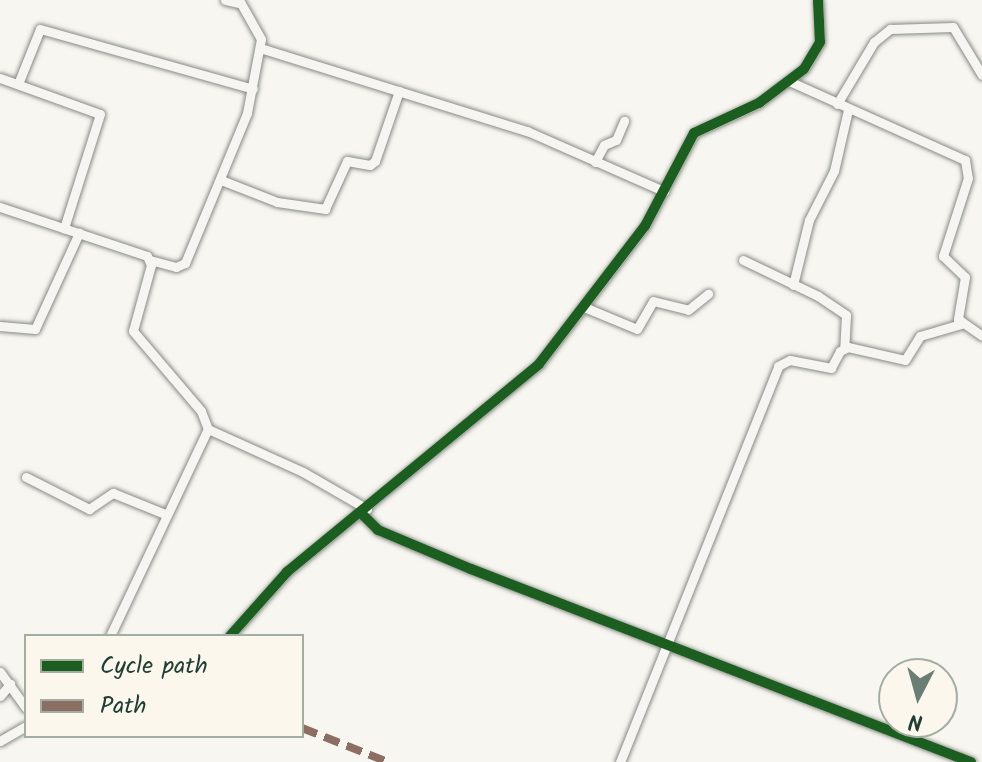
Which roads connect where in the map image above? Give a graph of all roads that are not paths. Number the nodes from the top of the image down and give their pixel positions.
1 (225, 0) edge
2 (818, 0) edge
3 (239, 1) edge
4 (260, 48) junction
5 (982, 75) edge
6 (0, 78) edge
7 (789, 81) junction
8 (18, 84) junction
9 (253, 89) junction
10 (399, 91) junction
11 (837, 104) junction
12 (848, 110) junction
13 (624, 121) dead end
14 (595, 162) junction
15 (968, 178) junction
16 (221, 180) junction
17 (981, 180) edge
18 (664, 191) junction
19 (0, 207) edge
20 (64, 228) junction
21 (79, 233) junction
22 (150, 260) junction
23 (743, 260) dead end
24 (793, 285) junction
25 (708, 294) dead end
26 (584, 307) junction
27 (961, 324) junction
28 (0, 326) edge
29 (982, 336) edge
30 (844, 348) junction
31 (208, 429) junction
32 (26, 477) dead end
33 (365, 512) junction
34 (165, 514) junction
35 (111, 634) edge
36 (232, 634) edge
37 (665, 643) junction
38 (0, 672) edge
39 (10, 684) junction
40 (0, 696) edge
41 (24, 705) edge
42 (24, 727) edge
43 (0, 741) edge
44 (620, 762) edge
45 (971, 762) edge

1 - 3 street
2 - 7 street
3 - 4 street
4 - 9 street
4 - 10 street
5 - 11 street
6 - 8 street
7 - 11 street
7 - 18 street
8 - 9 street
8 - 20 street
9 - 16 street
10 - 14 street
10 - 16 street
11 - 12 street
12 - 15 street
12 - 24 street
13 - 14 street
14 - 18 street
15 - 17 street
15 - 27 street
16 - 22 street
18 - 26 street
19 - 20 street
20 - 21 street
21 - 22 street
21 - 28 street
22 - 31 street
23 - 24 street
24 - 30 street
25 - 26 street
26 - 33 street
27 - 29 street
27 - 30 street
30 - 37 street
31 - 33 street
31 - 34 street
32 - 34 street
33 - 36 street
33 - 37 street
34 - 35 street
37 - 44 street
37 - 45 street
38 - 39 street
39 - 40 street
39 - 41 street
42 - 43 street

